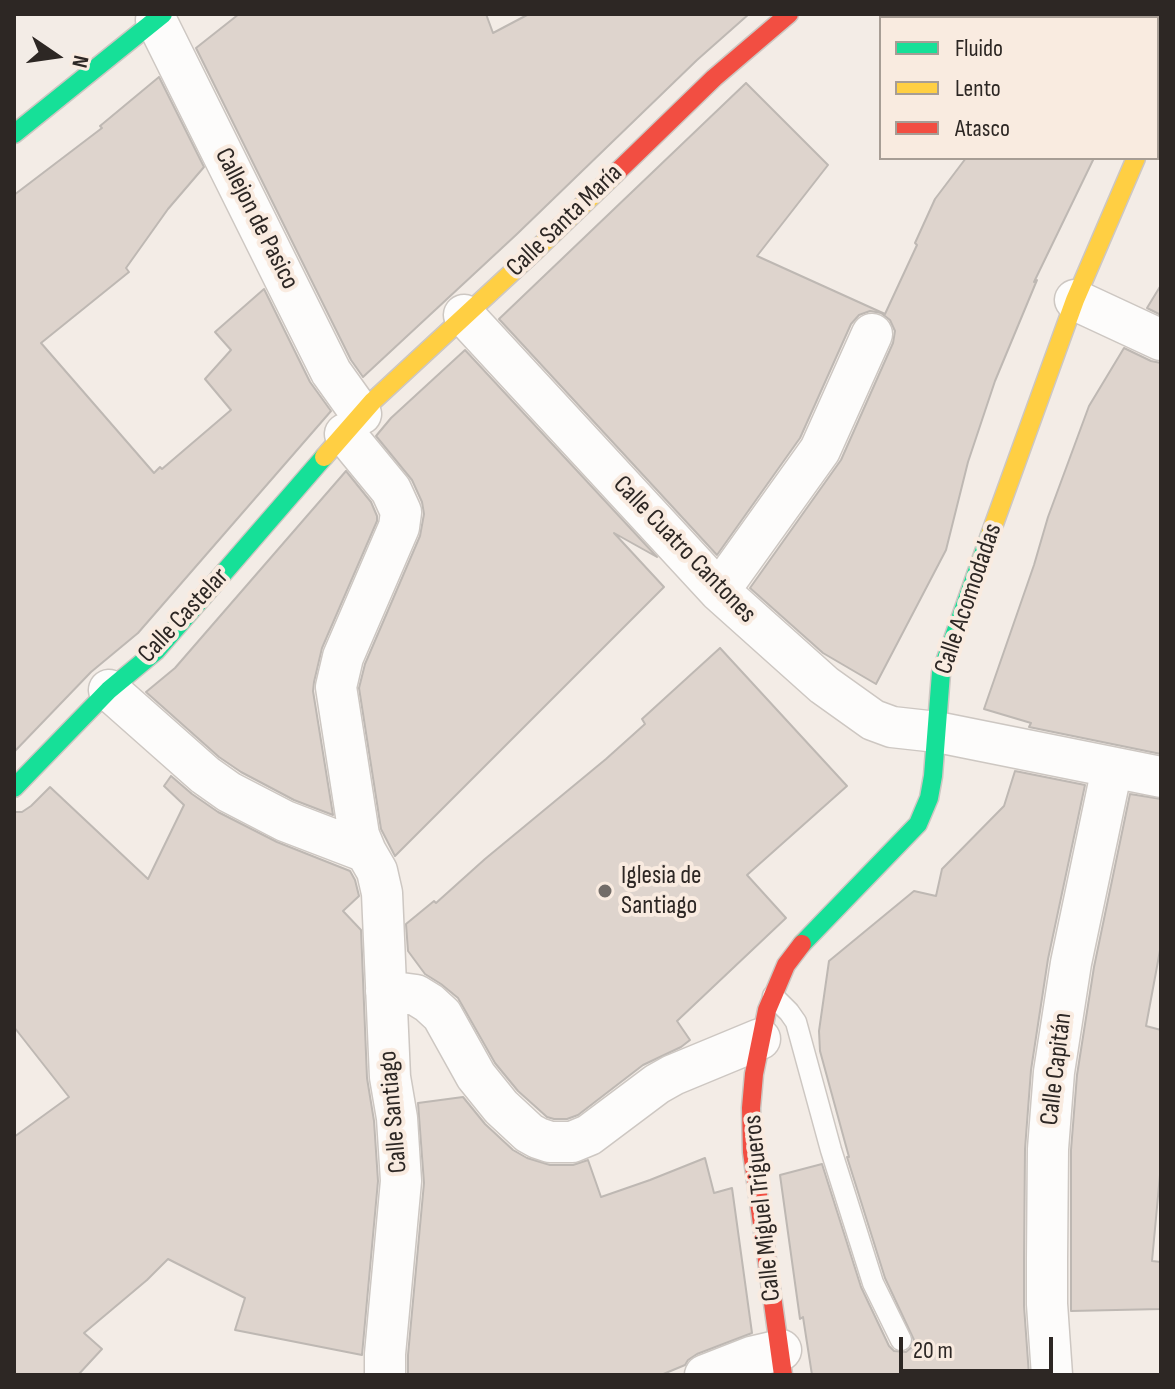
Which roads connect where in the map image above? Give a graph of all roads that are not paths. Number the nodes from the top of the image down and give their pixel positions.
1 (789, 14) edge
2 (160, 17) edge
3 (14, 134) edge
4 (1135, 160) edge
5 (1075, 300) junction
6 (464, 315) junction
7 (872, 334) dead end
8 (1161, 340) edge
9 (353, 424) junction
10 (719, 591) junction
11 (109, 690) junction
12 (937, 732) junction
13 (1112, 768) junction
14 (1161, 777) edge
15 (14, 788) edge
16 (366, 852) junction
17 (386, 991) junction
18 (773, 996) junction
19 (760, 1039) junction
20 (901, 1340) dead end
21 (782, 1362) edge
22 (385, 1375) edge
23 (705, 1375) edge
24 (1052, 1375) edge

1 - 6 street, Calle Santa María
2 - 3 street
2 - 9 street, Callejon de Pasico
4 - 5 street, Calle Acomodadas
5 - 8 street
5 - 12 street, Calle Acomodadas
6 - 9 street, Calle Santa María
6 - 10 street, Calle Cuatro Cantones
7 - 10 street
9 - 11 street, Calle Castelar
9 - 16 street, Callejon de Pasico
10 - 12 street, Calle Cuatro Cantones
11 - 15 street, Calle Castelar
11 - 16 street
12 - 13 street
12 - 18 street, Calle Acomodadas
13 - 14 street
13 - 24 street, Calle Capitán
16 - 17 street, Calle Santiago
17 - 19 street
17 - 22 street, Calle Santiago
18 - 19 street, Calle Miguel Trigueros
18 - 20 lane
19 - 21 street, Calle Miguel Trigueros
21 - 23 street

